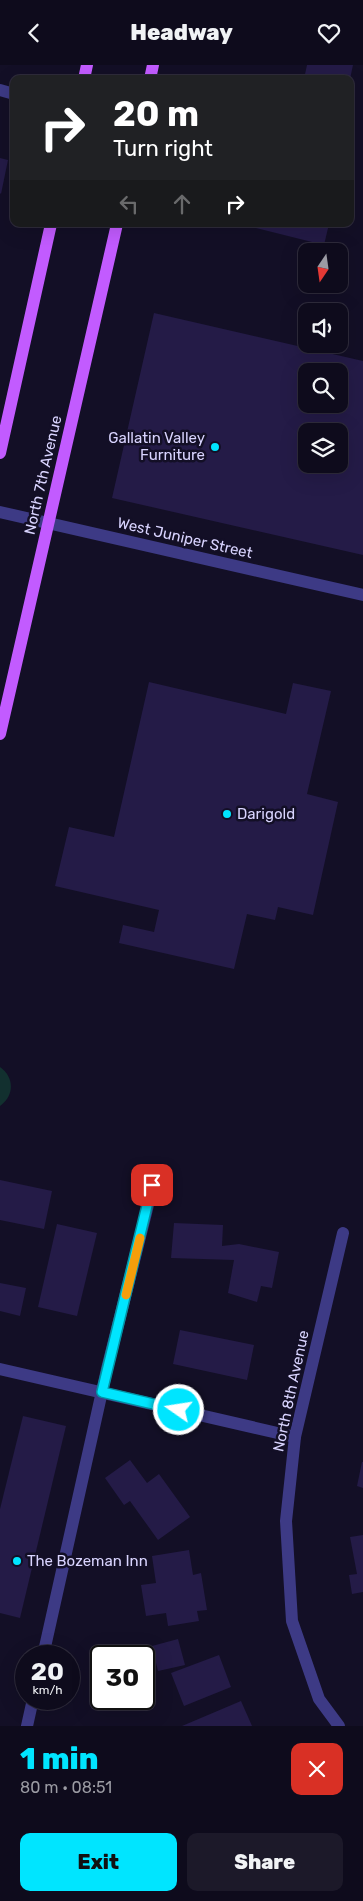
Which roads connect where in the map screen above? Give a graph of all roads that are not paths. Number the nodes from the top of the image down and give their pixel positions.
1 (50, 227) edge
2 (115, 227) edge
3 (0, 453) edge
4 (0, 512) edge
5 (49, 523) junction
6 (363, 595) edge
7 (0, 734) edge
8 (152, 1185) dead end
9 (343, 1233) dead end
10 (0, 1369) edge
11 (102, 1392) junction
12 (295, 1437) junction
13 (45, 1645) edge
14 (31, 1710) edge
15 (334, 1724) edge
16 (27, 1726) edge

1 - 3 main road
2 - 5 main road, North 7th Avenue
4 - 5 street, West Juniper Street
5 - 6 street, West Juniper Street
5 - 7 main road, North 7th Avenue
8 - 11 street
9 - 12 street, North 8th Avenue
10 - 11 street
11 - 12 street
11 - 13 street
12 - 15 street, North 8th Avenue
14 - 16 street

